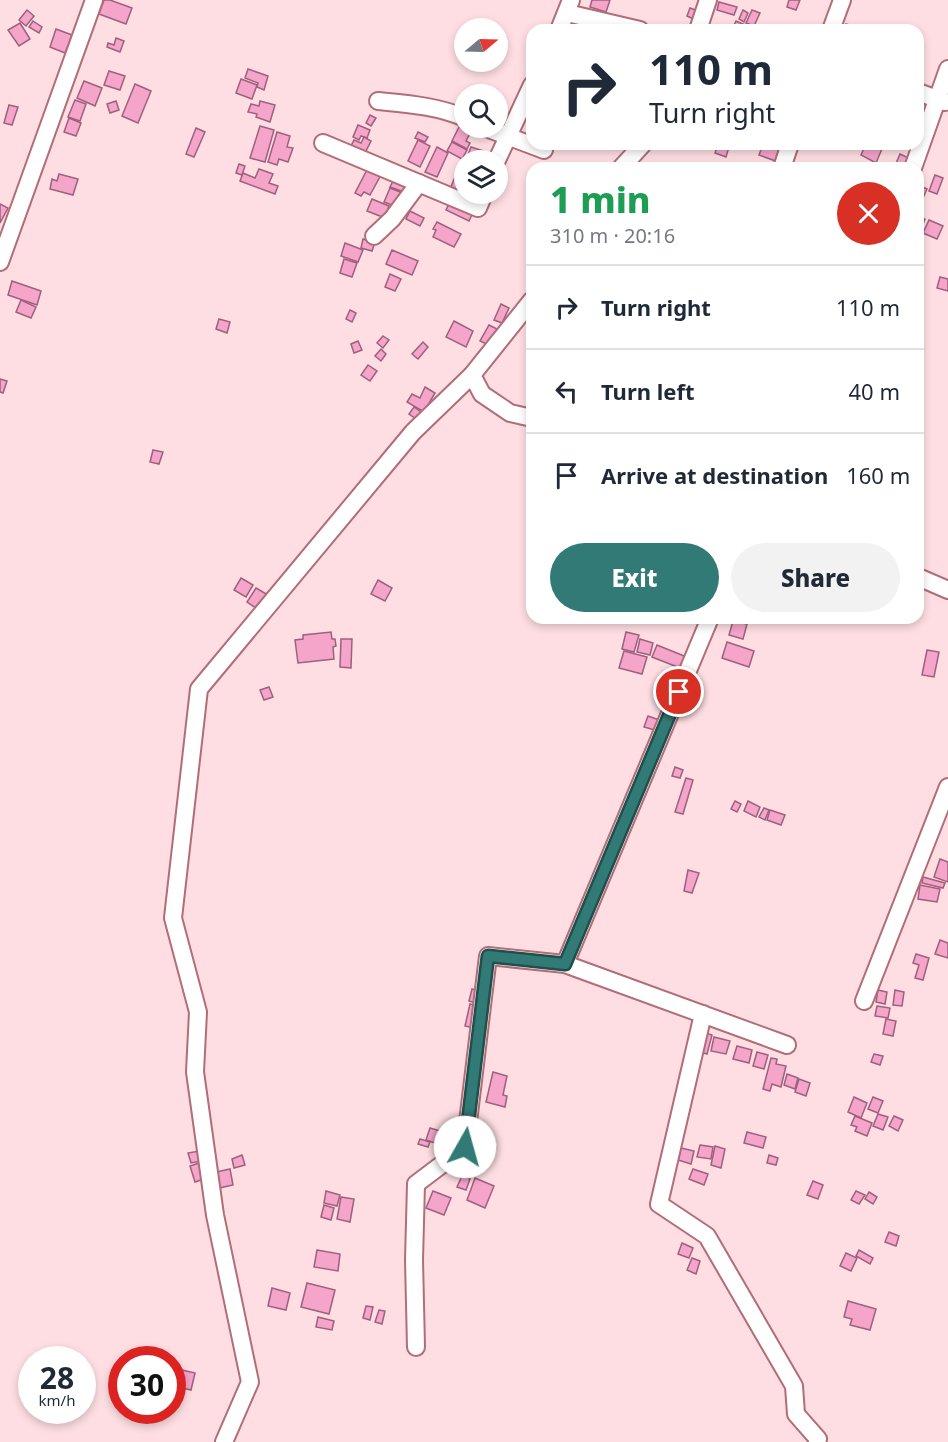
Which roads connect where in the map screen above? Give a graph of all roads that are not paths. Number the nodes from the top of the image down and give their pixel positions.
1 (94, 0) edge
2 (708, 0) edge
3 (842, 0) edge
4 (569, 7) edge
5 (562, 24) edge
6 (621, 24) edge
7 (700, 24) edge
8 (833, 24) edge
9 (948, 69) edge
10 (924, 94) edge
11 (526, 97) edge
12 (378, 101) dead end
13 (943, 101) edge
14 (454, 113) edge
15 (508, 135) edge
16 (508, 137) edge
17 (323, 143) dead end
18 (924, 143) edge
19 (526, 144) edge
20 (638, 150) edge
21 (626, 162) edge
22 (419, 183) junction
23 (454, 198) edge
24 (374, 236) dead end
25 (0, 262) edge
26 (526, 308) edge
27 (472, 375) junction
28 (526, 417) edge
29 (924, 580) edge
30 (948, 590) edge
31 (707, 624) edge
32 (948, 787) edge
33 (565, 964) junction
34 (864, 1001) dead end
35 (703, 1014) junction
36 (787, 1045) dead end
37 (416, 1347) dead end
38 (224, 1442) edge
39 (817, 1442) edge

1 - 25 street
2 - 7 street
3 - 8 street
4 - 5 street
4 - 6 street
9 - 13 street
10 - 13 street
11 - 15 street
12 - 14 street
13 - 18 street
16 - 19 street
17 - 22 street
20 - 21 street
22 - 23 street
22 - 24 street
26 - 27 street
27 - 28 street
27 - 38 street
29 - 30 street
31 - 33 street
32 - 34 street
33 - 35 street
33 - 37 street
35 - 36 street
35 - 39 street

